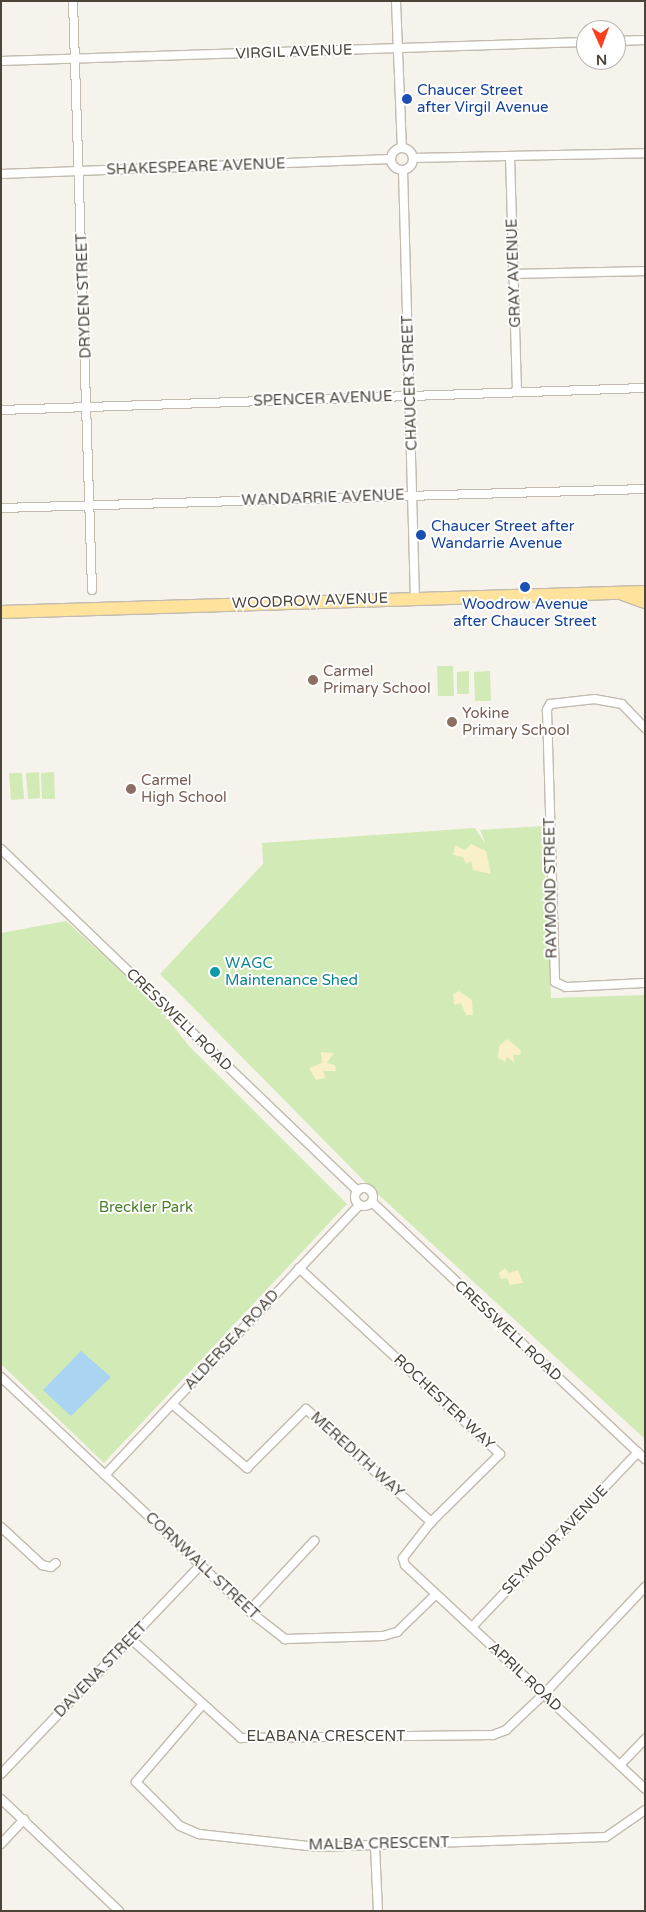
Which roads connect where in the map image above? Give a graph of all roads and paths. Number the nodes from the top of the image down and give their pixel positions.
1 (73, 1) edge
2 (396, 1) edge
3 (645, 40) edge
4 (626, 41) edge
5 (576, 42) edge
6 (398, 48) junction
7 (76, 59) junction
8 (1, 61) edge
9 (402, 148) junction
10 (645, 153) edge
11 (510, 156) junction
12 (413, 158) junction
13 (391, 159) junction
14 (403, 170) junction
15 (80, 171) junction
16 (1, 174) edge
17 (645, 270) edge
18 (514, 274) junction
19 (645, 388) edge
20 (517, 390) junction
21 (410, 396) junction
22 (87, 407) junction
23 (1, 410) edge
24 (645, 488) edge
25 (412, 494) junction
26 (90, 506) junction
27 (1, 508) edge
28 (92, 590) dead end
29 (618, 592) junction
30 (645, 592) edge
31 (415, 597) junction
32 (645, 602) edge
33 (1, 612) edge
34 (645, 728) edge
35 (1, 849) edge
36 (645, 984) edge
37 (358, 1191) junction
38 (372, 1202) junction
39 (359, 1205) junction
40 (299, 1268) junction
41 (1, 1377) edge
42 (172, 1404) junction
43 (638, 1452) junction
44 (645, 1459) edge
45 (105, 1475) junction
46 (431, 1522) junction
47 (1, 1527) edge
48 (314, 1541) dead end
49 (56, 1563) dead end
50 (200, 1564) junction
51 (405, 1565) joint
52 (645, 1587) edge
53 (435, 1595) junction
54 (249, 1611) junction
55 (472, 1627) junction
56 (131, 1639) junction
57 (543, 1696) junction
58 (203, 1704) junction
59 (645, 1739) edge
60 (621, 1764) junction
61 (1, 1774) edge
62 (645, 1789) edge
63 (1, 1799) edge
64 (645, 1810) edge
65 (24, 1820) junction
66 (1, 1844) edge
67 (375, 1846) junction
68 (119, 1911) edge
69 (378, 1911) edge

1 - 7 street, DRYDEN STREET
2 - 6 street
3 - 4 street
5 - 6 street, VIRGIL AVENUE
6 - 7 street, VIRGIL AVENUE
6 - 9 street
7 - 8 street, VIRGIL AVENUE
7 - 15 street, DRYDEN STREET
9 - 12 street
9 - 13 street
10 - 11 street
11 - 12 street
11 - 18 street, GRAY AVENUE
12 - 14 street
13 - 14 street
13 - 15 street, SHAKESPEARE AVENUE
14 - 21 street, CHAUCER STREET
15 - 16 street, SHAKESPEARE AVENUE
15 - 22 street, DRYDEN STREET
17 - 18 street
18 - 20 street, GRAY AVENUE
19 - 20 street, SPENCER AVENUE
20 - 21 street, SPENCER AVENUE
21 - 22 street, SPENCER AVENUE
21 - 25 street, CHAUCER STREET
22 - 23 street, SPENCER AVENUE
22 - 26 street, DRYDEN STREET
24 - 25 street, WANDARRIE AVENUE
25 - 26 street, WANDARRIE AVENUE
25 - 31 street, CHAUCER STREET
26 - 27 street, WANDARRIE AVENUE
26 - 28 street, DRYDEN STREET
29 - 30 main road, WOODROW AVENUE
29 - 31 main road, WOODROW AVENUE
29 - 32 main road, WOODROW AVENUE
31 - 33 main road, WOODROW AVENUE
34 - 36 street, RAYMOND STREET
35 - 37 street, CRESSWELL ROAD
37 - 38 street, CRESSWELL ROAD
37 - 39 street
38 - 39 street
38 - 43 street, CRESSWELL ROAD
39 - 40 street, ALDERSEA ROAD
40 - 42 street, ALDERSEA ROAD
40 - 46 street, ROCHESTER WAY
41 - 45 street, CORNWALL STREET
42 - 45 street, ALDERSEA ROAD
42 - 46 street, MEREDITH WAY
43 - 44 street, CRESSWELL ROAD
43 - 55 street, SEYMOUR AVENUE
45 - 50 street, CORNWALL STREET
46 - 51 street, ROCHESTER WAY
47 - 49 street
48 - 54 street
50 - 54 street, CORNWALL STREET
50 - 56 street, DAVENA STREET
51 - 53 street, APRIL ROAD
52 - 57 street, ELABANA CRESCENT
53 - 54 street, CORNWALL STREET
53 - 55 street, APRIL ROAD
55 - 57 street, APRIL ROAD
56 - 58 street, ELABANA CRESCENT
56 - 61 street, DAVENA STREET
57 - 58 street, ELABANA CRESCENT
57 - 60 street, APRIL ROAD
58 - 67 street, MALBA CRESCENT
59 - 60 street
60 - 62 street, APRIL ROAD
63 - 65 street
64 - 67 street, MALBA CRESCENT
65 - 66 street
65 - 68 street
67 - 69 street

